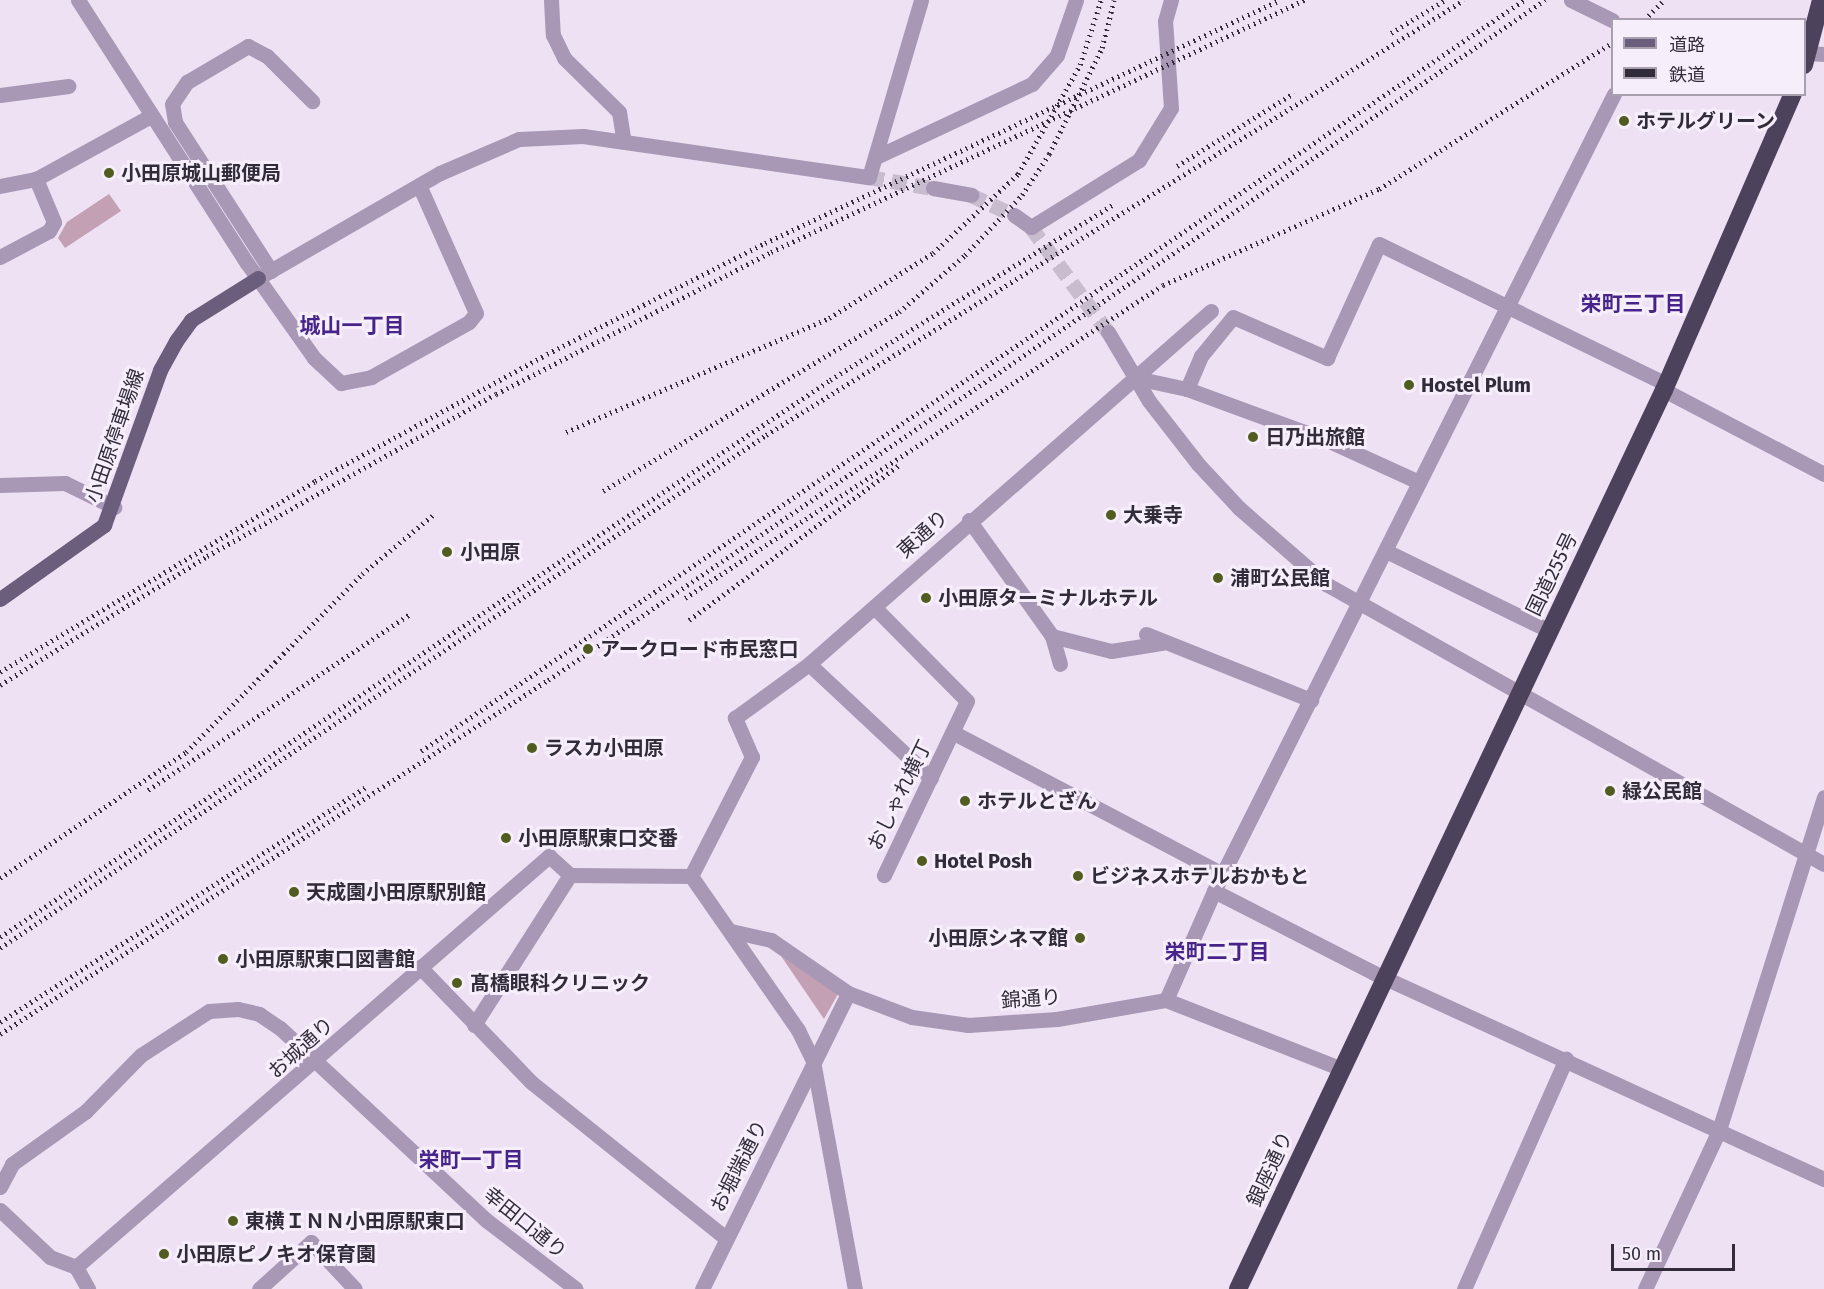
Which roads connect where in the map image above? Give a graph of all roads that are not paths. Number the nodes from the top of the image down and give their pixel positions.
1 (78, 0) edge
2 (551, 0) edge
3 (921, 0) edge
4 (1076, 0) edge
5 (1171, 0) edge
6 (1571, 0) edge
7 (1821, 0) edge
8 (1611, 20) edge
9 (1809, 30) edge
10 (1812, 57) edge
11 (68, 86) dead end
12 (0, 95) edge
13 (1613, 96) edge
14 (1792, 96) edge
15 (312, 100) dead end
16 (149, 117) junction
17 (624, 142) junction
18 (876, 157) junction
19 (36, 179) junction
20 (418, 185) junction
21 (0, 186) edge
22 (933, 188) tunnel mouth
23 (970, 195) tunnel mouth
24 (1014, 215) tunnel mouth
25 (0, 257) edge
26 (264, 274) junction
27 (1507, 304) junction
28 (1211, 311) dead end
29 (1108, 332) tunnel mouth
30 (1136, 378) junction
31 (1665, 387) junction
32 (1186, 389) junction
33 (1824, 474) edge
34 (1419, 482) junction
35 (0, 484) edge
36 (114, 507) junction
37 (969, 520) junction
38 (1386, 551) junction
39 (0, 599) edge
40 (1358, 606) junction
41 (874, 608) junction
42 (1550, 632) junction
43 (1146, 634) dead end
44 (1052, 636) junction
45 (1168, 643) junction
46 (808, 664) junction
47 (1060, 664) dead end
48 (1518, 696) junction
49 (1311, 700) junction
50 (954, 733) junction
51 (931, 778) junction
52 (1824, 797) edge
53 (1803, 851) junction
54 (1824, 864) edge
55 (1222, 874) junction
56 (570, 875) junction
57 (884, 875) dead end
58 (691, 876) junction
59 (1215, 891) junction
60 (731, 931) junction
61 (420, 967) junction
62 (1384, 978) junction
63 (848, 993) junction
64 (1166, 1000) junction
65 (474, 1025) junction
66 (1566, 1059) junction
67 (813, 1061) junction
68 (318, 1062) junction
69 (1342, 1069) junction
70 (1719, 1130) junction
71 (1824, 1179) edge
72 (0, 1187) edge
73 (0, 1210) edge
74 (726, 1238) junction
75 (76, 1268) junction
76 (88, 1289) edge
77 (259, 1289) edge
78 (355, 1289) edge
79 (576, 1289) edge
80 (702, 1289) edge
81 (855, 1289) edge
82 (1238, 1289) edge
83 (1464, 1289) edge
84 (1645, 1289) edge

1 - 16 street
2 - 17 street
3 - 18 street
4 - 18 street
5 - 24 street
6 - 8 street
7 - 9 highway
9 - 10 highway
11 - 12 street
13 - 27 street
14 - 31 highway, 国道255号
15 - 26 street
16 - 19 street
16 - 26 street
17 - 18 street
17 - 20 street
19 - 21 street
19 - 25 street
20 - 26 street
20 - 26 street
22 - 23 street
26 - 36 main road, 小田原停車場線
27 - 31 street
27 - 32 street
27 - 34 street
28 - 30 street, 東通り
29 - 30 street
30 - 32 street
30 - 37 street, 東通り
30 - 40 street
31 - 33 street
31 - 42 highway, 国道255号
32 - 34 street
34 - 38 street
35 - 36 street
36 - 39 main road, 小田原停車場線
37 - 41 street, 東通り
37 - 44 street
38 - 40 street
38 - 42 street
40 - 48 street
40 - 49 street
41 - 46 street, 東通り
41 - 50 street, おしゃれ横丁
42 - 48 highway, 国道255号
43 - 45 street
44 - 45 street
44 - 47 street
45 - 49 street
46 - 51 street
46 - 58 street, 東通り
48 - 53 street
48 - 62 highway, 国道255号
49 - 55 street
50 - 51 street, おしゃれ横丁
50 - 55 street
51 - 57 street, おしゃれ横丁
52 - 53 street
53 - 54 street
53 - 70 street
55 - 59 street
56 - 58 street
56 - 61 street, お城通り
56 - 65 street
58 - 60 street
59 - 62 street
59 - 64 street
60 - 63 street, 錦通り
60 - 67 street
61 - 65 street
61 - 68 street, お城通り
62 - 66 street
62 - 69 highway, 国道255号
63 - 64 street, 錦通り
63 - 67 street, お堀端通り
64 - 69 street
65 - 74 street
66 - 70 street
66 - 83 street
67 - 74 street, お堀端通り
67 - 81 street
68 - 72 street, 幸田口通り
68 - 75 street, お城通り
68 - 79 street, 幸田口通り
69 - 82 highway, 銀座通り
70 - 71 street
70 - 84 street
73 - 75 street
74 - 80 street, お堀端通り
75 - 76 street
77 - 78 street

